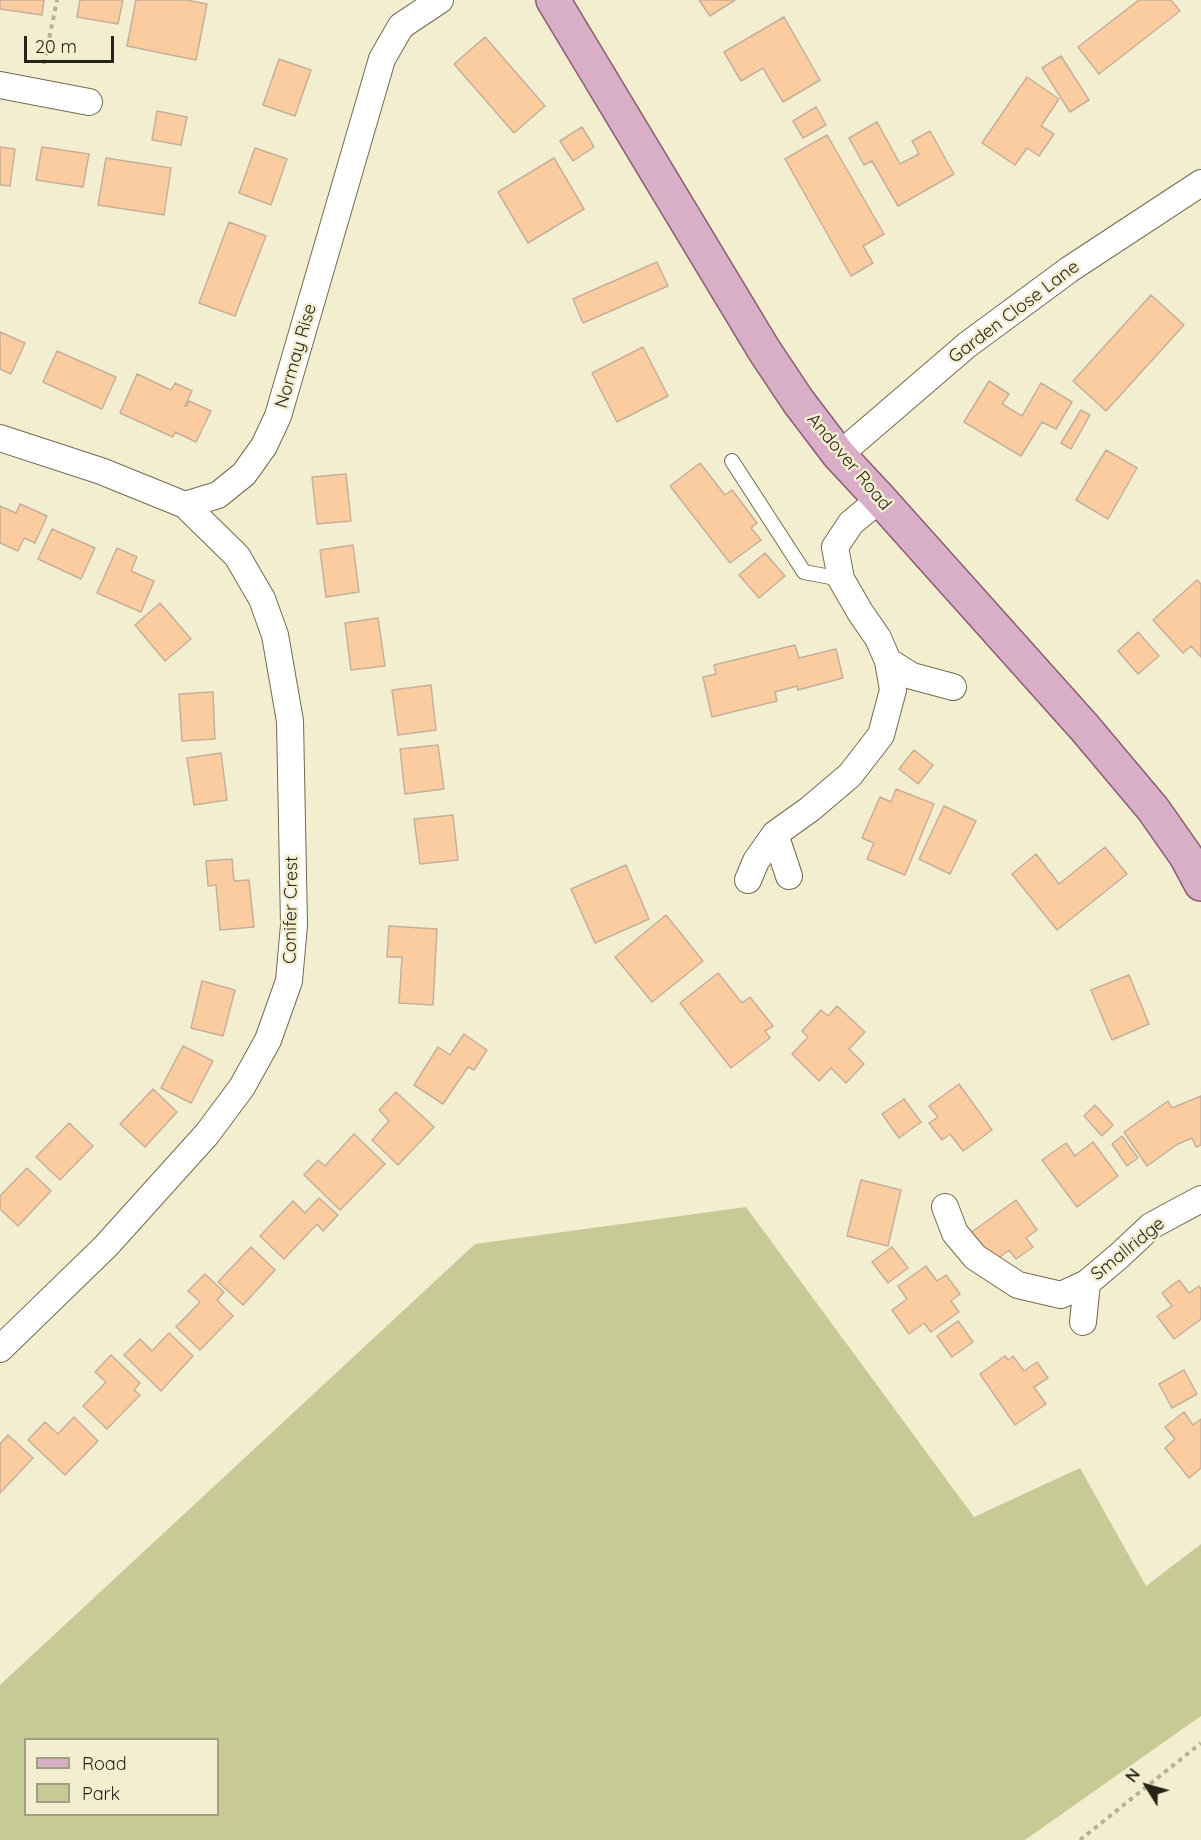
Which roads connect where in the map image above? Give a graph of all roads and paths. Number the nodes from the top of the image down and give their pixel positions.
1 (57, 0) edge
2 (440, 0) edge
3 (553, 0) edge
4 (0, 85) edge
5 (38, 92) junction
6 (89, 102) dead end
7 (1201, 183) edge
8 (0, 438) edge
9 (839, 455) junction
10 (732, 460) dead end
11 (880, 499) junction
12 (185, 505) junction
13 (841, 579) junction
14 (888, 661) junction
15 (953, 687) dead end
16 (775, 834) junction
17 (789, 876) dead end
18 (748, 880) dead end
19 (1201, 884) edge
20 (1201, 1198) edge
21 (945, 1207) dead end
22 (1087, 1283) junction
23 (1083, 1322) dead end
24 (0, 1349) edge
25 (1201, 1743) edge
26 (1080, 1840) edge

1 - 5 path
2 - 12 street, Normay Rise
3 - 9 main road, Andover Road
4 - 5 street
5 - 6 street
7 - 9 street, Garden Close Lane
8 - 12 street
9 - 11 main road, Andover Road
10 - 13 lane
11 - 13 street
11 - 19 main road, Andover Road
12 - 24 street, Conifer Crest
13 - 14 street
14 - 15 street
14 - 16 street
16 - 17 street
16 - 18 street
20 - 22 street, Smallridge
21 - 22 street, Smallridge
22 - 23 street, Smallridge
25 - 26 path

